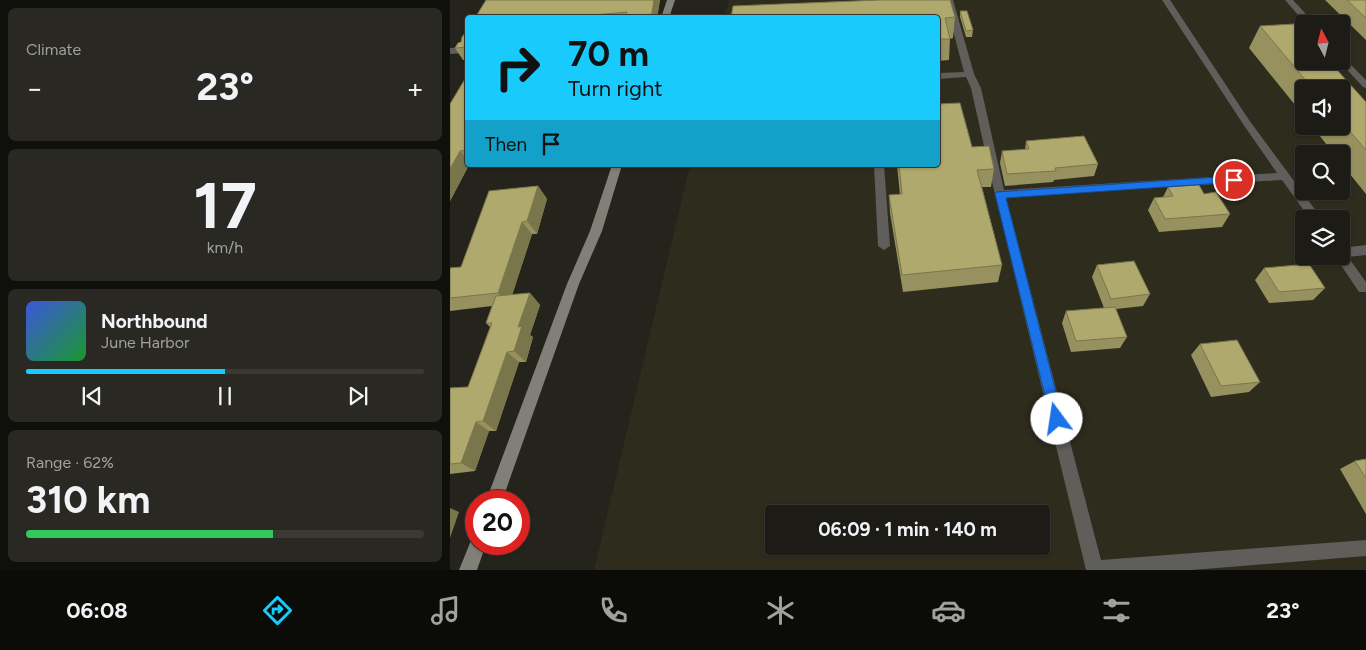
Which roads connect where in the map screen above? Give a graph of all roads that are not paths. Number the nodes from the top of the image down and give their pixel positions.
1 (671, 0) edge
2 (949, 0) edge
3 (1166, 0) edge
4 (1290, 0) edge
5 (666, 15) edge
6 (1303, 15) edge
7 (465, 50) edge
8 (450, 51) edge
9 (1350, 68) edge
10 (969, 74) junction
11 (940, 76) edge
12 (1366, 85) edge
13 (616, 167) edge
14 (878, 167) edge
15 (1284, 176) junction
16 (1000, 194) junction
17 (1309, 210) edge
18 (884, 246) dead end
19 (1366, 250) edge
20 (1350, 253) edge
21 (1348, 265) edge
22 (1364, 288) dead end
23 (498, 490) edge
24 (1366, 548) edge
25 (474, 555) edge
26 (468, 570) edge
27 (1095, 570) edge

1 - 5 street
2 - 10 street
3 - 15 street
4 - 6 street
7 - 8 street
9 - 12 street
10 - 11 street
10 - 16 street
13 - 23 street
14 - 18 street
15 - 16 street
15 - 17 street
16 - 27 street
19 - 20 street
21 - 22 street
24 - 27 street
25 - 26 street

